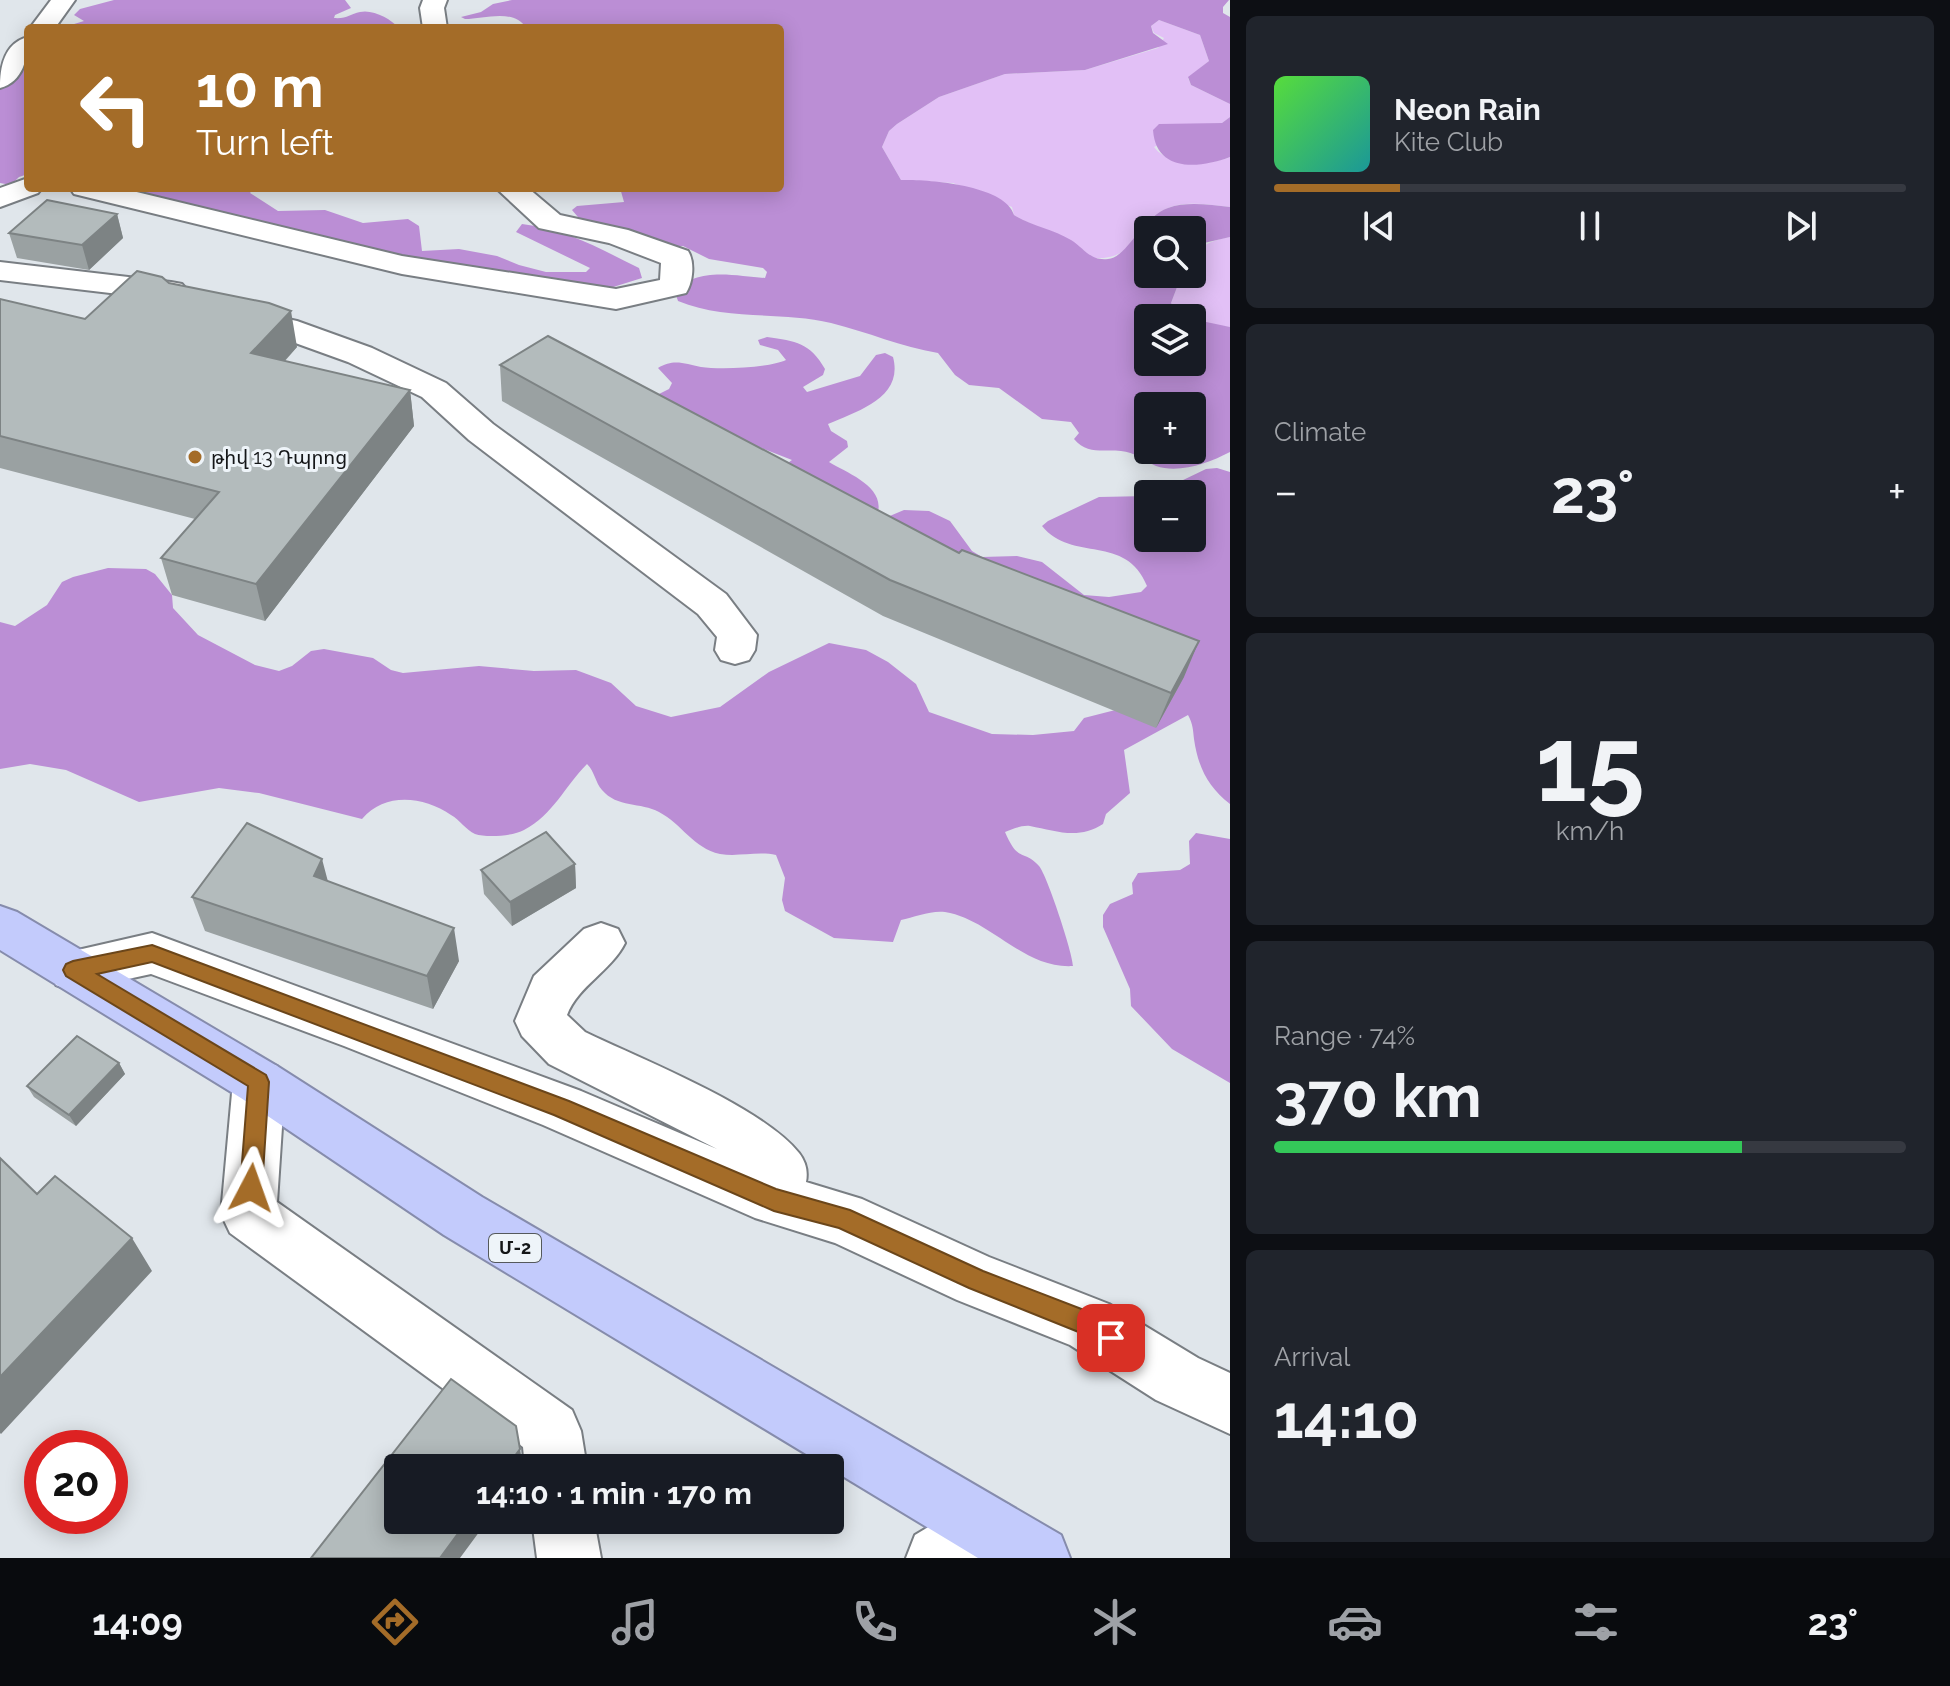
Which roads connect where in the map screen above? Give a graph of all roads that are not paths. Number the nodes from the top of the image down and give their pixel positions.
1 (63, 0) edge
2 (435, 0) edge
3 (45, 24) edge
4 (434, 24) edge
5 (24, 50) edge
6 (0, 80) edge
7 (24, 189) edge
8 (101, 192) edge
9 (515, 192) edge
10 (0, 198) edge
11 (0, 271) edge
12 (735, 650) dead end
13 (0, 926) edge
14 (601, 943) dead end
15 (73, 970) junction
16 (259, 1082) junction
17 (774, 1200) junction
18 (1230, 1404) edge
19 (554, 1454) edge
20 (565, 1534) edge
21 (987, 1548) edge
22 (569, 1558) edge

1 - 3 street
2 - 4 street
5 - 6 street
7 - 10 street
8 - 9 street
11 - 12 street
13 - 15 highway, Մ-2
14 - 17 street
15 - 16 highway, Մ-2
15 - 17 street
16 - 19 street
16 - 21 highway, Մ-2
17 - 18 street
20 - 22 street

